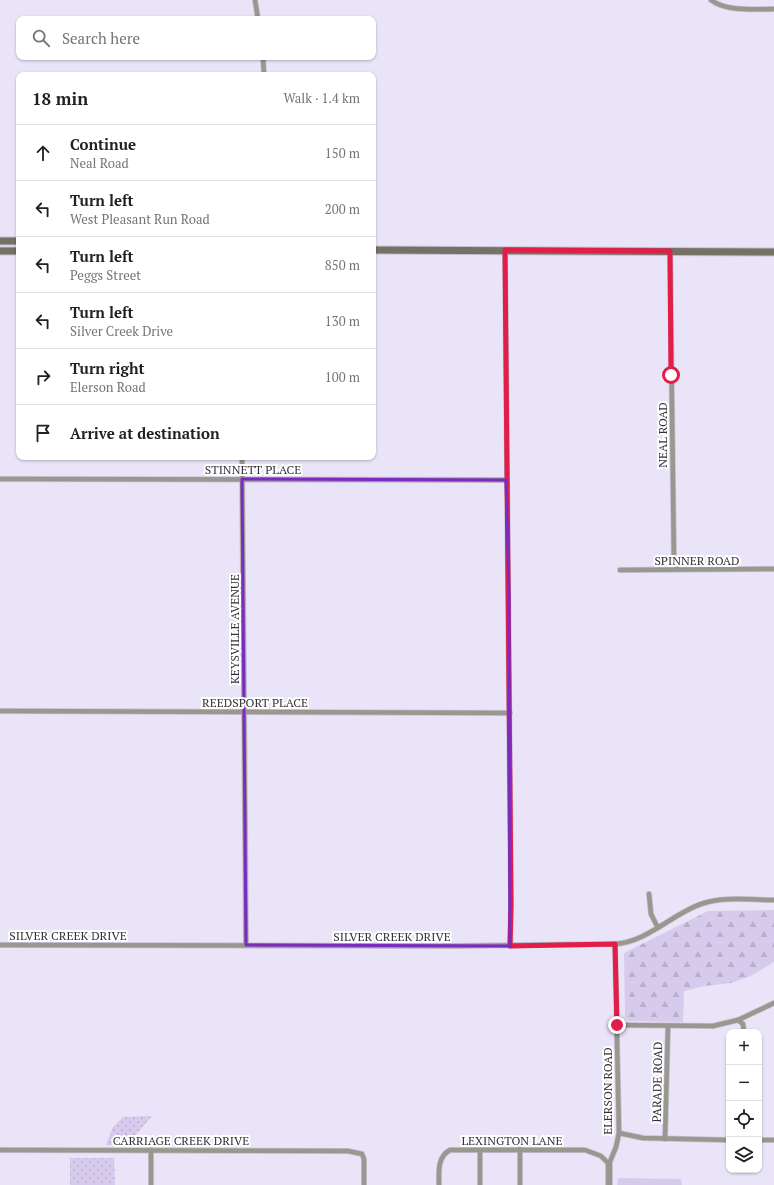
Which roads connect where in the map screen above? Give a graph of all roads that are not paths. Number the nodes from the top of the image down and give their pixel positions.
1 (255, 0) edge
2 (712, 0) edge
3 (774, 9) edge
4 (258, 16) edge
5 (263, 60) edge
6 (264, 72) edge
7 (0, 241) edge
8 (16, 241) edge
9 (376, 250) edge
10 (505, 250) junction
11 (0, 251) edge
12 (16, 251) edge
13 (670, 251) junction
14 (774, 252) edge
15 (242, 460) edge
16 (0, 479) edge
17 (242, 479) junction
18 (506, 480) junction
19 (678, 569) junction
20 (774, 569) edge
21 (620, 570) dead end
22 (0, 711) edge
23 (244, 711) junction
24 (510, 713) junction
25 (649, 894) dead end
26 (774, 900) edge
27 (657, 926) junction
28 (615, 944) junction
29 (0, 945) edge
30 (246, 945) junction
31 (510, 946) junction
32 (774, 1003) edge
33 (738, 1020) junction
34 (617, 1025) junction
35 (668, 1026) junction
36 (744, 1029) edge
37 (619, 1134) junction
38 (665, 1139) junction
39 (726, 1140) edge
40 (762, 1140) edge
41 (774, 1140) edge
42 (520, 1149) junction
43 (0, 1150) edge
44 (151, 1150) junction
45 (480, 1150) junction
46 (608, 1164) junction
47 (151, 1185) edge
48 (364, 1185) edge
49 (439, 1185) edge
50 (480, 1185) edge
51 (520, 1185) edge
52 (609, 1185) edge

1 - 4 street
2 - 3 street
5 - 6 street
7 - 8 main road
9 - 10 main road
10 - 13 main road
10 - 18 street
11 - 12 main road
13 - 14 main road
13 - 19 street, NEAL ROAD
15 - 17 street, KEYSVILLE AVENUE
16 - 17 street, STINNETT PLACE
17 - 18 street, STINNETT PLACE
17 - 23 street, KEYSVILLE AVENUE
18 - 24 street
19 - 20 street, SPINNER ROAD
19 - 21 street, SPINNER ROAD
22 - 23 street, REEDSPORT PLACE
23 - 24 street, REEDSPORT PLACE
23 - 30 street, KEYSVILLE AVENUE
24 - 31 street
25 - 27 street
26 - 27 street, SILVER CREEK DRIVE
27 - 28 street, SILVER CREEK DRIVE
28 - 31 street, SILVER CREEK DRIVE
28 - 34 street, ELERSON ROAD
29 - 30 street, SILVER CREEK DRIVE
30 - 31 street, SILVER CREEK DRIVE
32 - 33 street
33 - 35 street
33 - 36 street
34 - 35 street
34 - 37 street, ELERSON ROAD
35 - 38 street, PARADE ROAD
37 - 38 street
37 - 46 street, ELERSON ROAD
38 - 39 street
40 - 41 street
42 - 45 street, LEXINGTON LANE
42 - 46 street, LEXINGTON LANE
42 - 51 street
43 - 44 street, CARRIAGE CREEK DRIVE
44 - 47 street
44 - 48 street, CARRIAGE CREEK DRIVE
45 - 49 street, LEXINGTON LANE
45 - 50 street
46 - 52 street

